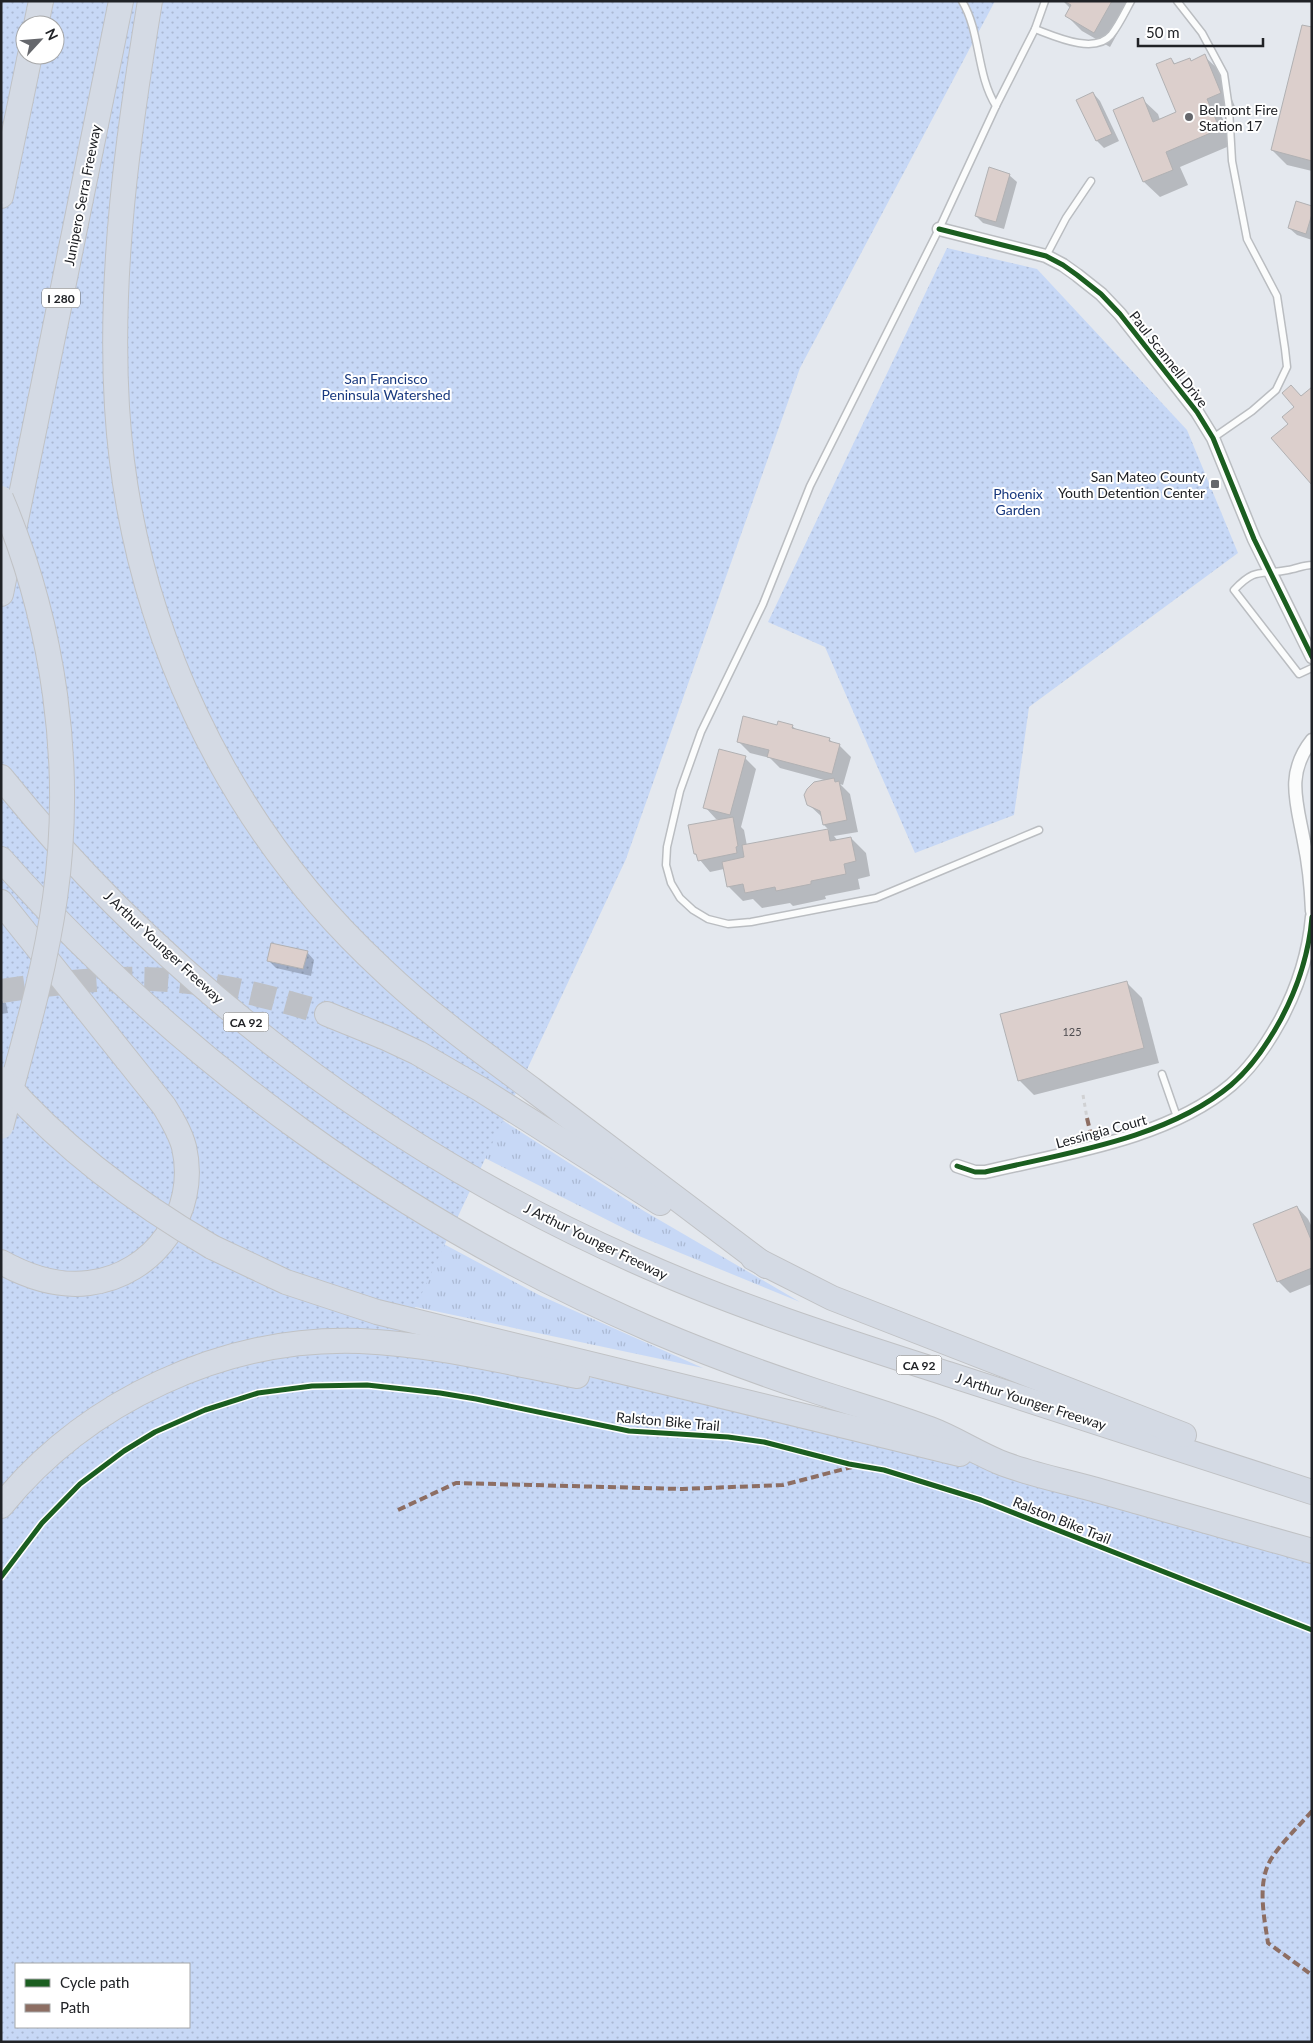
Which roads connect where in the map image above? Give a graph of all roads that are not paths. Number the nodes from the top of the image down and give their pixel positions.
1 (41, 1) edge
2 (121, 1) edge
3 (150, 1) edge
4 (962, 1) edge
5 (1045, 1) edge
6 (1131, 1) edge
7 (1177, 1) edge
8 (38, 15) edge
9 (1034, 29) junction
10 (28, 65) edge
11 (996, 106) junction
12 (1091, 181) dead end
13 (1, 196) edge
14 (939, 229) junction
15 (1046, 256) junction
16 (1213, 438) junction
17 (1, 498) edge
18 (1312, 565) edge
19 (1271, 571) junction
20 (1, 594) edge
21 (1312, 657) edge
22 (1312, 668) edge
23 (1312, 740) edge
24 (1, 777) edge
25 (1039, 830) dead end
26 (1, 859) edge
27 (1, 902) edge
28 (1312, 911) edge
29 (1312, 917) edge
30 (327, 1014) tunnel mouth
31 (1162, 1074) dead end
32 (1, 1078) edge
33 (1177, 1118) junction
34 (1, 1127) edge
35 (957, 1166) dead end
36 (1, 1262) edge
37 (766, 1266) junction
38 (744, 1402) junction
39 (1000, 1463) junction
40 (1312, 1491) edge
41 (1, 1506) edge
42 (1312, 1551) edge

1 - 8 highway
2 - 20 highway, Junipero Serra Freeway / I 280
3 - 37 highway
4 - 11 lane
5 - 9 lane
6 - 9 lane
7 - 16 lane
9 - 11 lane
10 - 13 highway
11 - 14 lane
12 - 15 lane
14 - 15 street, Paul Scannell Drive
14 - 25 lane
15 - 16 street, Paul Scannell Drive
16 - 19 street, Paul Scannell Drive
17 - 34 highway, bridge
18 - 19 lane
19 - 21 street, Paul Scannell Drive
19 - 22 lane
23 - 28 street
24 - 40 highway, J Arthur Younger Freeway / CA 92
26 - 39 highway
27 - 36 highway
29 - 33 street, Lessingia Court
30 - 37 highway
31 - 33 lane
32 - 38 highway, bridge
33 - 35 street, Lessingia Court
37 - 40 highway
38 - 39 highway
38 - 41 highway
39 - 42 highway

